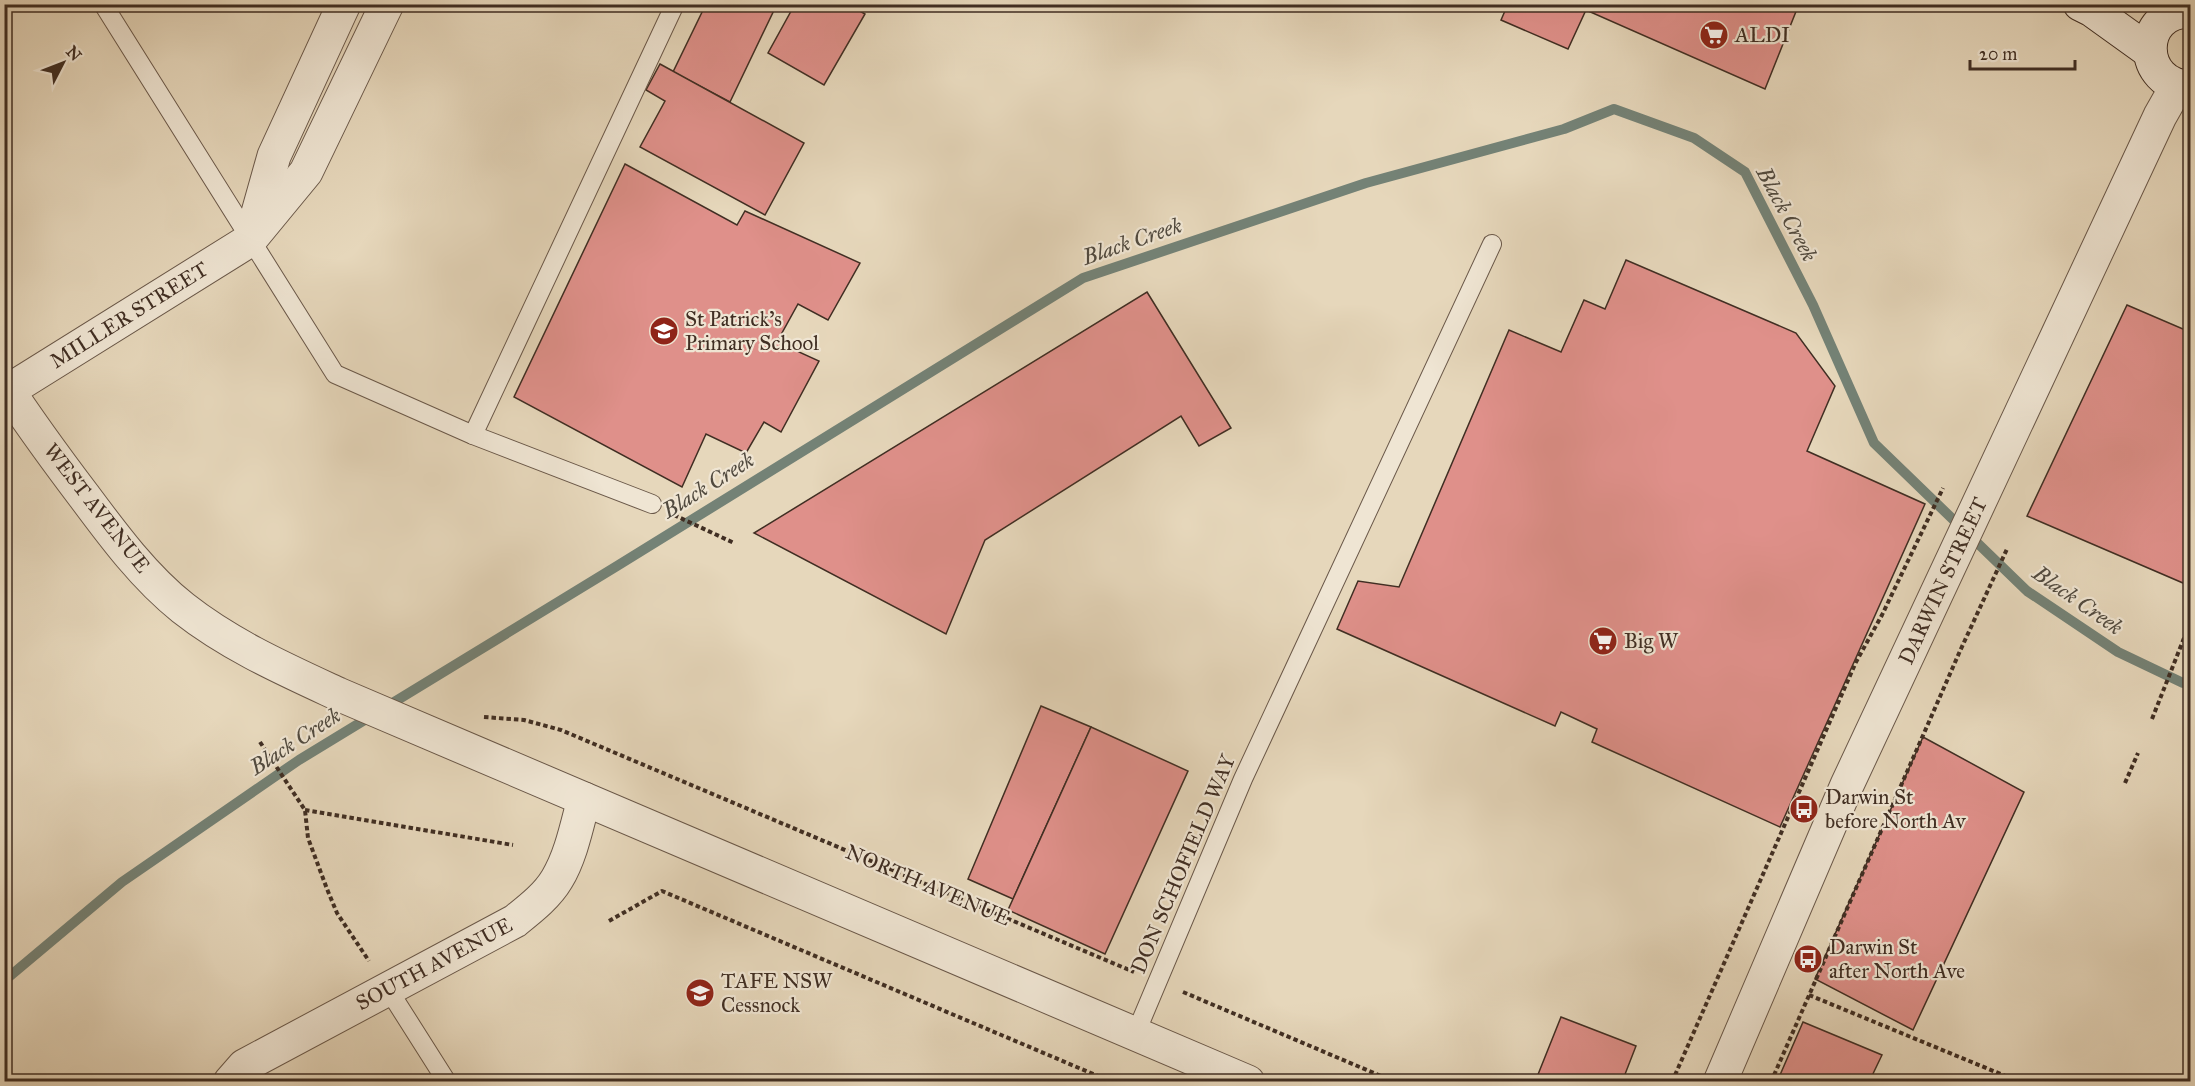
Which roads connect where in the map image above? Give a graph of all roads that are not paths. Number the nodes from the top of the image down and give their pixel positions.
1 (103, 4) edge
2 (344, 4) edge
3 (387, 4) edge
4 (675, 4) edge
5 (2080, 4) edge
6 (2173, 9) edge
7 (2150, 51) junction
8 (2184, 86) edge
9 (250, 240) junction
10 (1492, 244) dead end
11 (7, 388) edge
12 (472, 435) junction
13 (652, 504) road end
14 (584, 800) junction
15 (388, 989) junction
16 (1135, 1035) junction
17 (230, 1082) edge
18 (447, 1082) edge
19 (1248, 1082) edge
20 (1720, 1082) edge

1 - 9 lane
2 - 9 street
3 - 9 street, MILLER STREET
4 - 12 lane
5 - 7 street
6 - 7 street
7 - 8 street
8 - 20 street, DARWIN STREET
9 - 11 street, MILLER STREET
9 - 12 lane
10 - 16 lane, DON SCHOFIELD WAY
11 - 14 street, WEST AVENUE
12 - 13 lane
14 - 15 street, SOUTH AVENUE
14 - 16 street
15 - 17 street, SOUTH AVENUE
15 - 18 lane
16 - 19 street

